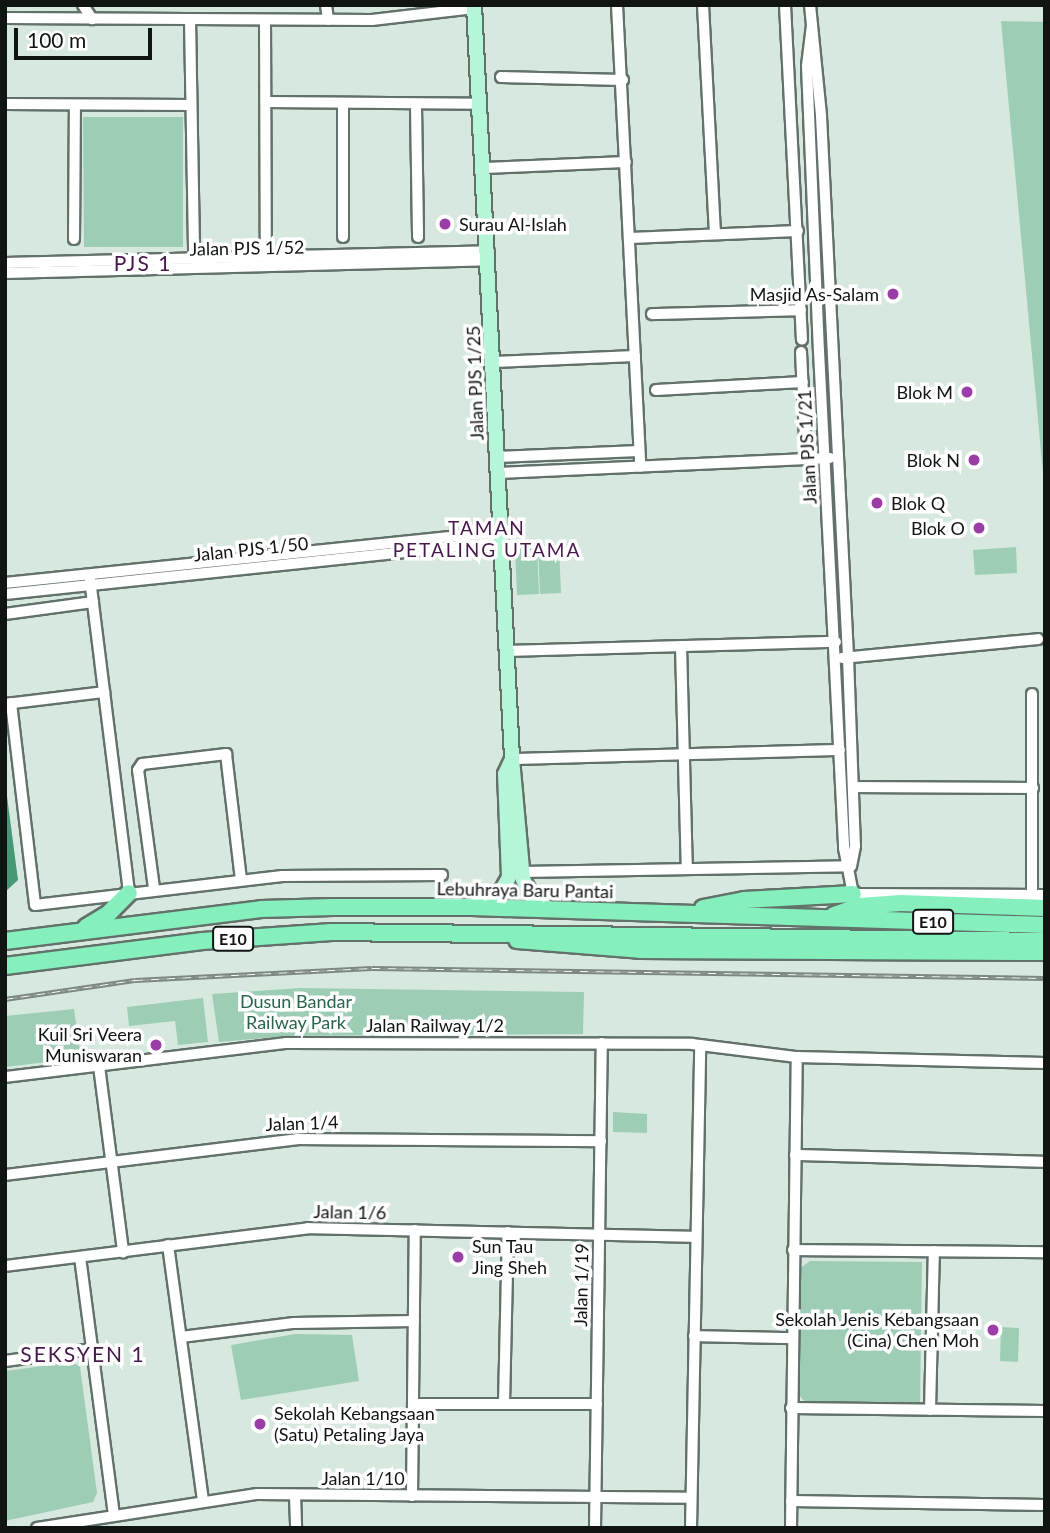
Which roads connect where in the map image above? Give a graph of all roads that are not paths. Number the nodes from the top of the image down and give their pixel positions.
1 (83, 5) edge
2 (326, 5) edge
3 (617, 5) edge
4 (703, 5) edge
5 (785, 5) edge
6 (810, 5) edge
7 (474, 7) edge
8 (5, 18) edge
9 (92, 19) junction
10 (190, 19) junction
11 (265, 20) junction
12 (328, 20) junction
13 (501, 78) dead end
14 (623, 80) junction
15 (267, 102) junction
16 (5, 104) edge
17 (481, 104) junction
18 (191, 105) junction
19 (343, 105) junction
20 (75, 106) junction
21 (416, 106) junction
22 (626, 162) junction
23 (484, 168) junction
24 (798, 231) junction
25 (715, 234) junction
26 (343, 237) dead end
27 (418, 237) dead end
28 (629, 238) junction
29 (74, 239) dead end
30 (489, 256) junction
31 (194, 258) junction
32 (251, 261) junction
33 (267, 261) junction
34 (5, 263) edge
35 (5, 273) edge
36 (801, 310) junction
37 (652, 314) dead end
38 (802, 340) dead end
39 (802, 352) dead end
40 (635, 356) junction
41 (494, 362) junction
42 (803, 382) junction
43 (656, 390) dead end
44 (639, 451) junction
45 (497, 457) junction
46 (831, 458) junction
47 (806, 459) junction
48 (640, 466) junction
49 (498, 473) junction
50 (500, 537) junction
51 (90, 578) junction
52 (5, 583) edge
53 (5, 594) edge
54 (93, 602) junction
55 (5, 614) edge
56 (1038, 639) dead end
57 (836, 642) junction
58 (681, 646) junction
59 (506, 651) junction
60 (842, 658) junction
61 (104, 692) junction
62 (1032, 694) dead end
63 (8, 704) edge
64 (840, 750) junction
65 (684, 754) junction
66 (512, 759) junction
67 (853, 787) junction
68 (1033, 788) junction
69 (850, 866) junction
70 (687, 869) junction
71 (522, 872) junction
72 (442, 876) dead end
73 (241, 879) junction
74 (154, 888) junction
75 (129, 893) junction
76 (853, 894) junction
77 (1032, 895) junction
78 (1045, 895) edge
79 (472, 907) junction
80 (1045, 908) edge
81 (549, 909) junction
82 (680, 913) junction
83 (821, 919) junction
84 (1045, 925) edge
85 (463, 930) junction
86 (78, 932) junction
87 (5, 941) edge
88 (1045, 941) edge
89 (1045, 952) edge
90 (5, 966) edge
91 (602, 1043) junction
92 (699, 1045) junction
93 (797, 1057) junction
94 (1045, 1063) edge
95 (99, 1066) junction
96 (5, 1077) edge
97 (601, 1141) junction
98 (795, 1155) junction
99 (112, 1160) junction
100 (1045, 1162) edge
101 (5, 1175) edge
102 (415, 1230) junction
103 (508, 1232) junction
104 (600, 1234) junction
105 (696, 1237) junction
106 (168, 1245) junction
107 (793, 1250) junction
108 (934, 1251) junction
109 (123, 1252) junction
110 (1045, 1252) edge
111 (80, 1257) junction
112 (5, 1266) edge
113 (414, 1321) junction
114 (694, 1336) junction
115 (181, 1337) junction
116 (791, 1338) junction
117 (91, 1349) junction
118 (5, 1361) edge
119 (413, 1404) junction
120 (504, 1404) junction
121 (597, 1404) junction
122 (791, 1408) junction
123 (930, 1410) junction
124 (1045, 1411) edge
125 (295, 1495) junction
126 (412, 1496) junction
127 (595, 1497) junction
128 (691, 1498) junction
129 (791, 1501) junction
130 (203, 1502) junction
131 (1045, 1505) edge
132 (114, 1514) junction
133 (37, 1528) edge
134 (296, 1528) edge
135 (595, 1528) edge
136 (691, 1528) edge
137 (791, 1528) edge

1 - 9 street
2 - 12 street
3 - 14 street
4 - 25 street
5 - 24 street
6 - 46 street, Jalan PJS 1/21
7 - 12 street
7 - 17 main road, Jalan PJS 1/25
8 - 9 street
9 - 10 street
10 - 11 street
10 - 18 street
11 - 12 street
11 - 15 street
13 - 14 street
14 - 22 street
15 - 19 street
15 - 33 street
16 - 20 street
17 - 21 street
17 - 23 main road, Jalan PJS 1/25
18 - 20 street
18 - 31 street
19 - 21 street
19 - 26 street
20 - 29 street
21 - 27 street
22 - 23 street
22 - 28 street
23 - 30 main road, Jalan PJS 1/25
24 - 25 street
24 - 36 street
25 - 28 street
28 - 40 street
30 - 33 street, Jalan PJS 1/52
30 - 41 main road, Jalan PJS 1/25
31 - 32 street, Jalan PJS 1/52
31 - 34 street, Jalan PJS 1/52
32 - 33 street, Jalan PJS 1/52
32 - 35 street, Jalan PJS 1/52
36 - 37 street
36 - 38 street
39 - 42 street
40 - 41 street
40 - 44 street
41 - 45 main road, Jalan PJS 1/25
42 - 43 street
42 - 47 street
44 - 45 street
44 - 48 street
45 - 49 main road, Jalan PJS 1/25
46 - 47 street
46 - 57 street, Jalan PJS 1/21
46 - 60 street, Jalan PJS 1/21
47 - 48 street
48 - 49 street
49 - 50 main road, Jalan PJS 1/25
50 - 51 street, Jalan PJS 1/50
50 - 59 main road, Jalan PJS 1/25
51 - 52 street, Jalan PJS 1/50
51 - 53 street, Jalan PJS 1/50
51 - 54 street
54 - 55 street
54 - 61 street
56 - 60 street
57 - 58 street
57 - 60 street, Jalan PJS 1/21
58 - 59 street
58 - 65 street
59 - 66 main road, Jalan PJS 1/25
60 - 64 street, Jalan PJS 1/21
60 - 67 street, Jalan PJS 1/21
61 - 63 street
61 - 75 street
62 - 68 street
63 - 75 street
64 - 65 street
64 - 69 street, Jalan PJS 1/21
65 - 66 street
65 - 70 street
66 - 71 main road, Jalan PJS 1/25
66 - 79 main road, Jalan PJS 1/25
67 - 68 street
67 - 69 street, Jalan PJS 1/21
68 - 77 street
69 - 70 street
69 - 76 street, Jalan PJS 1/21
70 - 71 street
71 - 81 main road, Jalan PJS 1/25
72 - 73 street
73 - 74 street
73 - 74 street
74 - 75 street
75 - 86 highway
76 - 77 street
76 - 82 highway
77 - 78 street
79 - 81 highway, Lebuhraya Baru Pantai / E10
79 - 86 highway, Lebuhraya Baru Pantai / E10
80 - 83 highway
81 - 82 highway, Lebuhraya Baru Pantai / E10
82 - 83 highway, Lebuhraya Baru Pantai / E10
83 - 84 highway, Lebuhraya Baru Pantai / E10
85 - 88 highway, E10
85 - 89 highway
85 - 90 highway, E10
86 - 87 highway, Lebuhraya Baru Pantai / E10
91 - 92 street, Jalan Railway 1/2
91 - 95 street, Jalan Railway 1/2
91 - 97 street, Jalan 1/19
92 - 93 street, Jalan Railway 1/2
92 - 105 street
93 - 94 street, Jalan Railway 1/2
93 - 98 street
95 - 96 street, Jalan Railway 1/2
95 - 99 street
97 - 99 street, Jalan 1/4
97 - 104 street, Jalan 1/19
98 - 100 street
98 - 107 street
99 - 101 street, Jalan 1/4
99 - 109 street
102 - 103 street, Jalan 1/6
102 - 106 street, Jalan 1/6
102 - 113 street
103 - 104 street, Jalan 1/6
103 - 120 street
104 - 105 street, Jalan 1/6
104 - 121 street, Jalan 1/19
105 - 114 street
106 - 109 street, Jalan 1/6
106 - 115 street
107 - 108 street
107 - 116 street
108 - 110 street
108 - 123 street
109 - 111 street, Jalan 1/6
111 - 112 street, Jalan 1/6
111 - 117 street
113 - 115 street
113 - 119 street
114 - 116 street
114 - 128 street
115 - 130 street
116 - 122 street
117 - 118 street
117 - 132 street
119 - 120 street
119 - 126 street
120 - 121 street
121 - 127 street, Jalan 1/19
122 - 123 street
122 - 129 street
123 - 124 street
125 - 126 street, Jalan 1/10
125 - 130 street, Jalan 1/10
125 - 134 street
126 - 127 street, Jalan 1/10
127 - 128 street, Jalan 1/10
127 - 135 street, Jalan 1/19
128 - 136 street
129 - 131 street
129 - 137 street
130 - 132 street, Jalan 1/10
132 - 133 street, Jalan 1/10

